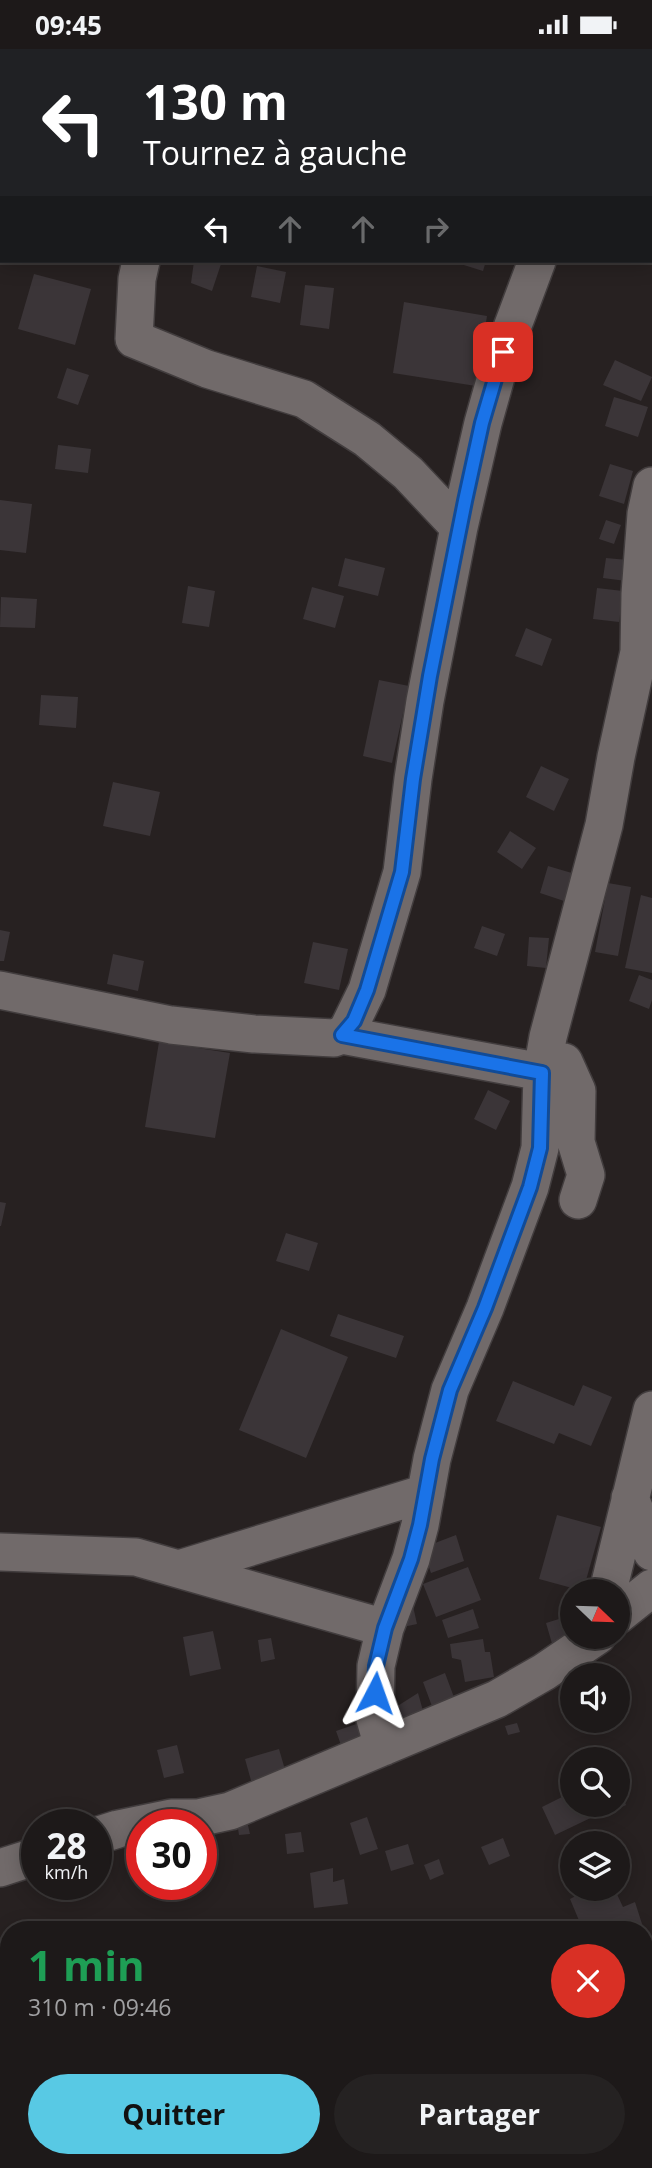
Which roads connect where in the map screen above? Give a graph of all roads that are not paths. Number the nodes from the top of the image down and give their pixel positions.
1 (141, 263) edge
2 (536, 263) edge
3 (652, 486) edge
4 (459, 527) junction
5 (0, 991) edge
6 (342, 1035) junction
7 (542, 1073) junction
8 (578, 1200) dead end
9 (652, 1410) edge
10 (426, 1493) junction
11 (630, 1499) junction
12 (0, 1552) edge
13 (652, 1552) edge
14 (179, 1569) junction
15 (611, 1579) edge
16 (652, 1588) edge
17 (630, 1605) edge
18 (385, 1628) junction
19 (578, 1649) edge
20 (383, 1747) junction
21 (112, 1831) edge
22 (21, 1861) edge
23 (0, 1868) edge

1 - 4 street
2 - 4 street
3 - 7 street
4 - 6 street
5 - 6 street
6 - 7 street
7 - 8 street
7 - 10 street
9 - 11 street
10 - 14 street
10 - 18 street
11 - 13 street
11 - 15 street
12 - 14 street
14 - 18 street
16 - 17 street
18 - 20 street
19 - 20 street
20 - 21 street
22 - 23 street

